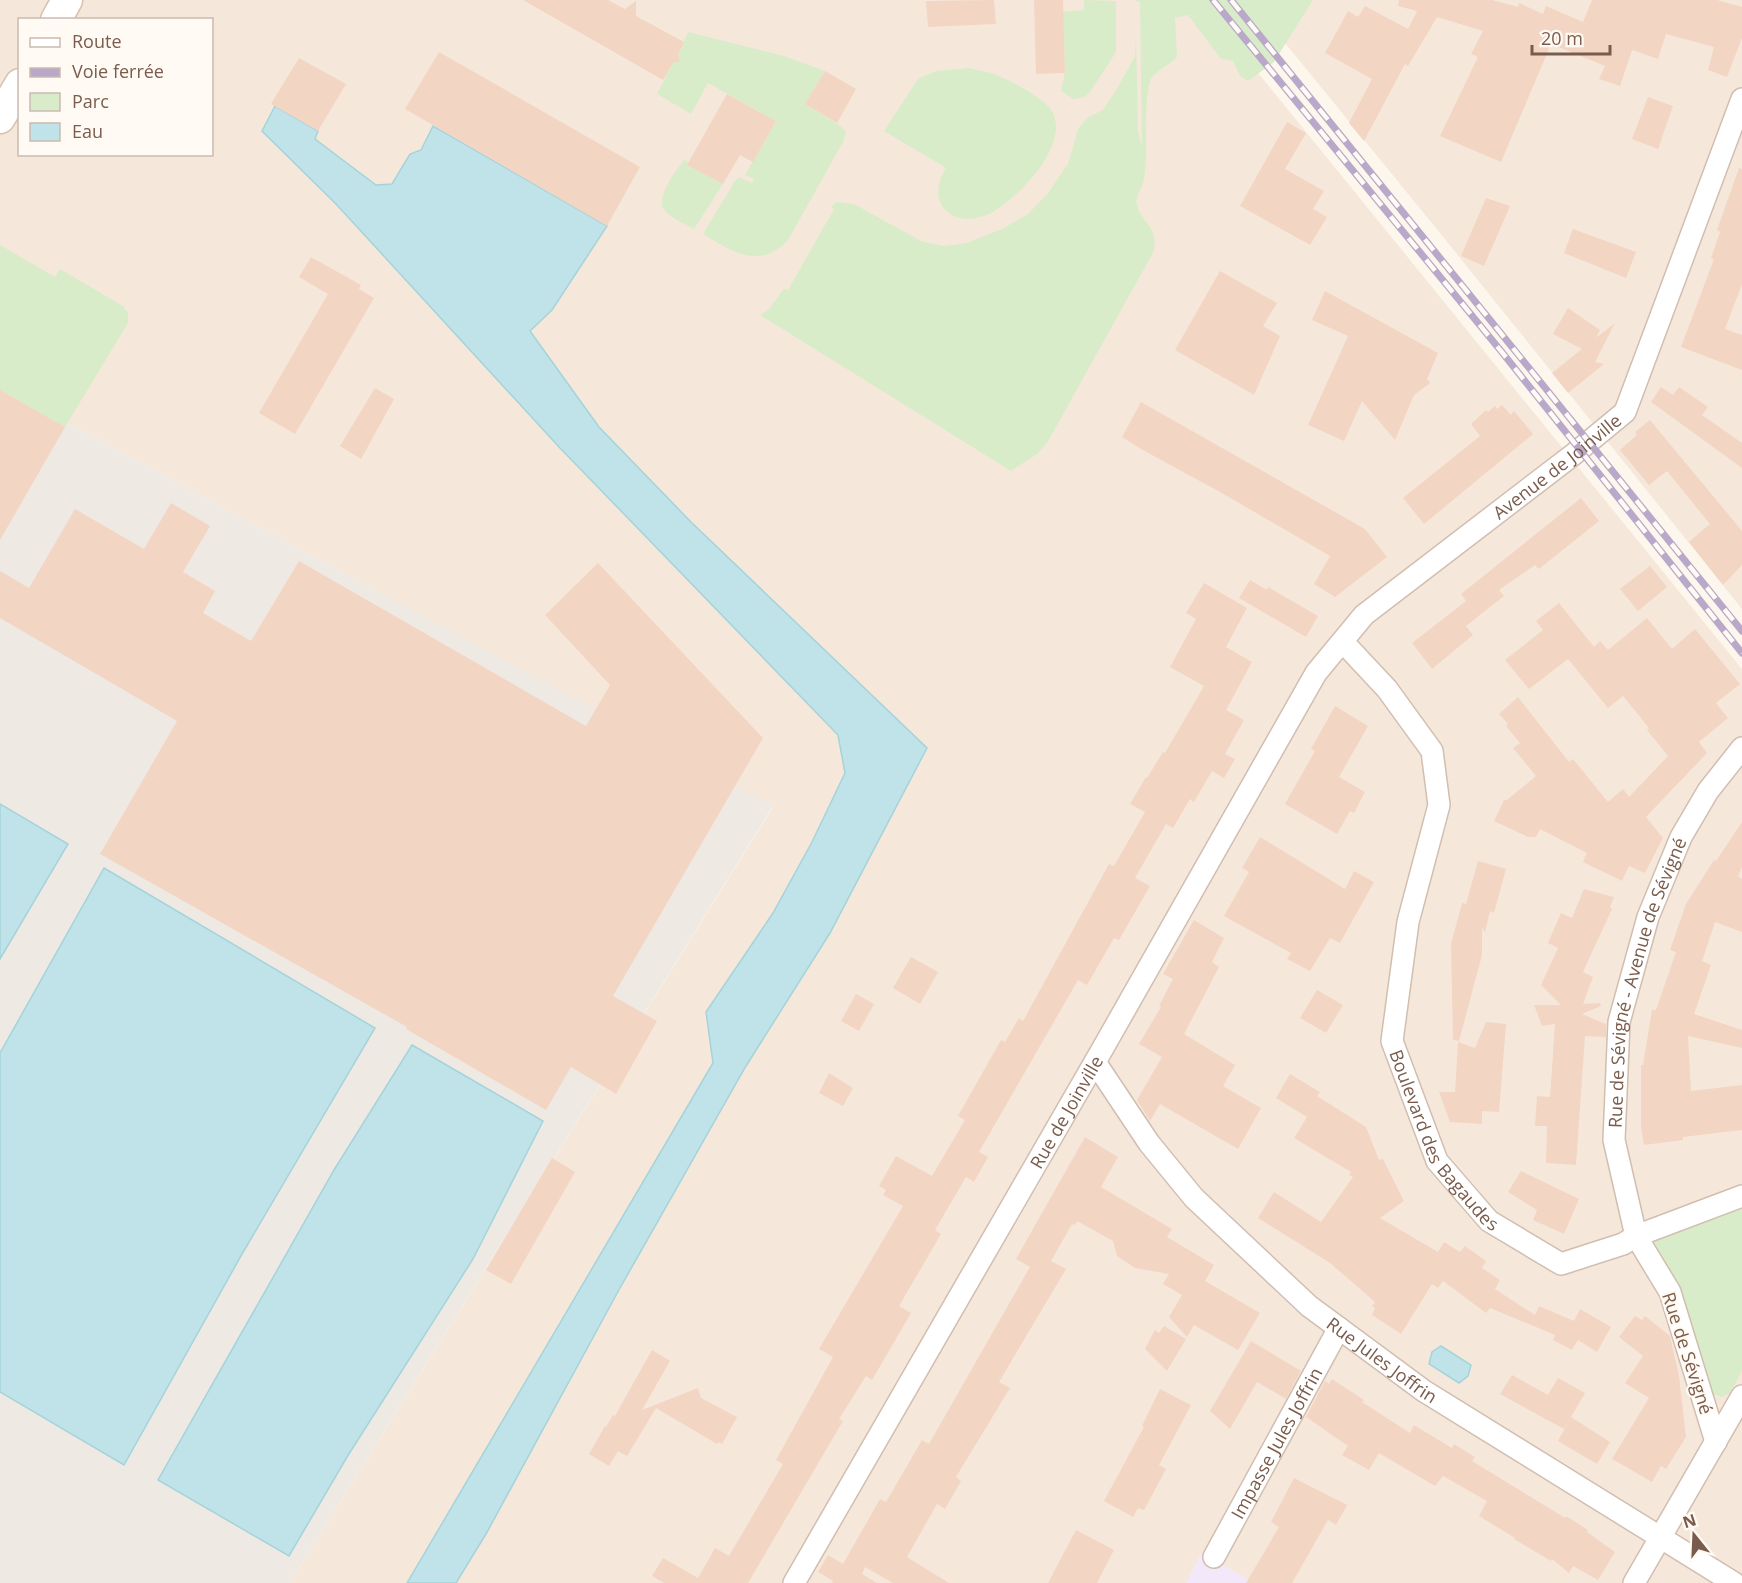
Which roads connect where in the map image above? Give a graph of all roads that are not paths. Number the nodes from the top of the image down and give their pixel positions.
1 (67, 0) edge
2 (57, 18) edge
3 (18, 87) edge
4 (1742, 99) edge
5 (0, 118) edge
6 (1343, 642) junction
7 (1742, 748) edge
8 (1095, 1062) junction
9 (1742, 1196) edge
10 (1636, 1236) junction
11 (1339, 1328) junction
12 (1742, 1396) edge
13 (1716, 1442) junction
14 (1660, 1538) junction
15 (1214, 1557) dead end
16 (794, 1583) edge
17 (1634, 1583) edge
18 (1734, 1583) edge

1 - 2 main road
3 - 5 main road
4 - 6 street, Avenue de Joinville
6 - 8 street, Rue de Joinville
6 - 10 street, Boulevard des Bagaudes
7 - 10 street, Rue de Sévigné - Avenue de Sévigné
8 - 11 street, Rue Jules Joffrin
8 - 16 street, Rue de Joinville
9 - 10 street, Boulevard des Bagaudes
10 - 13 street, Rue de Sévigné
11 - 14 street, Rue Jules Joffrin
11 - 15 street, Impasse Jules Joffrin
12 - 13 street
13 - 14 street
14 - 17 street
14 - 18 street, Rue Jules Joffrin

